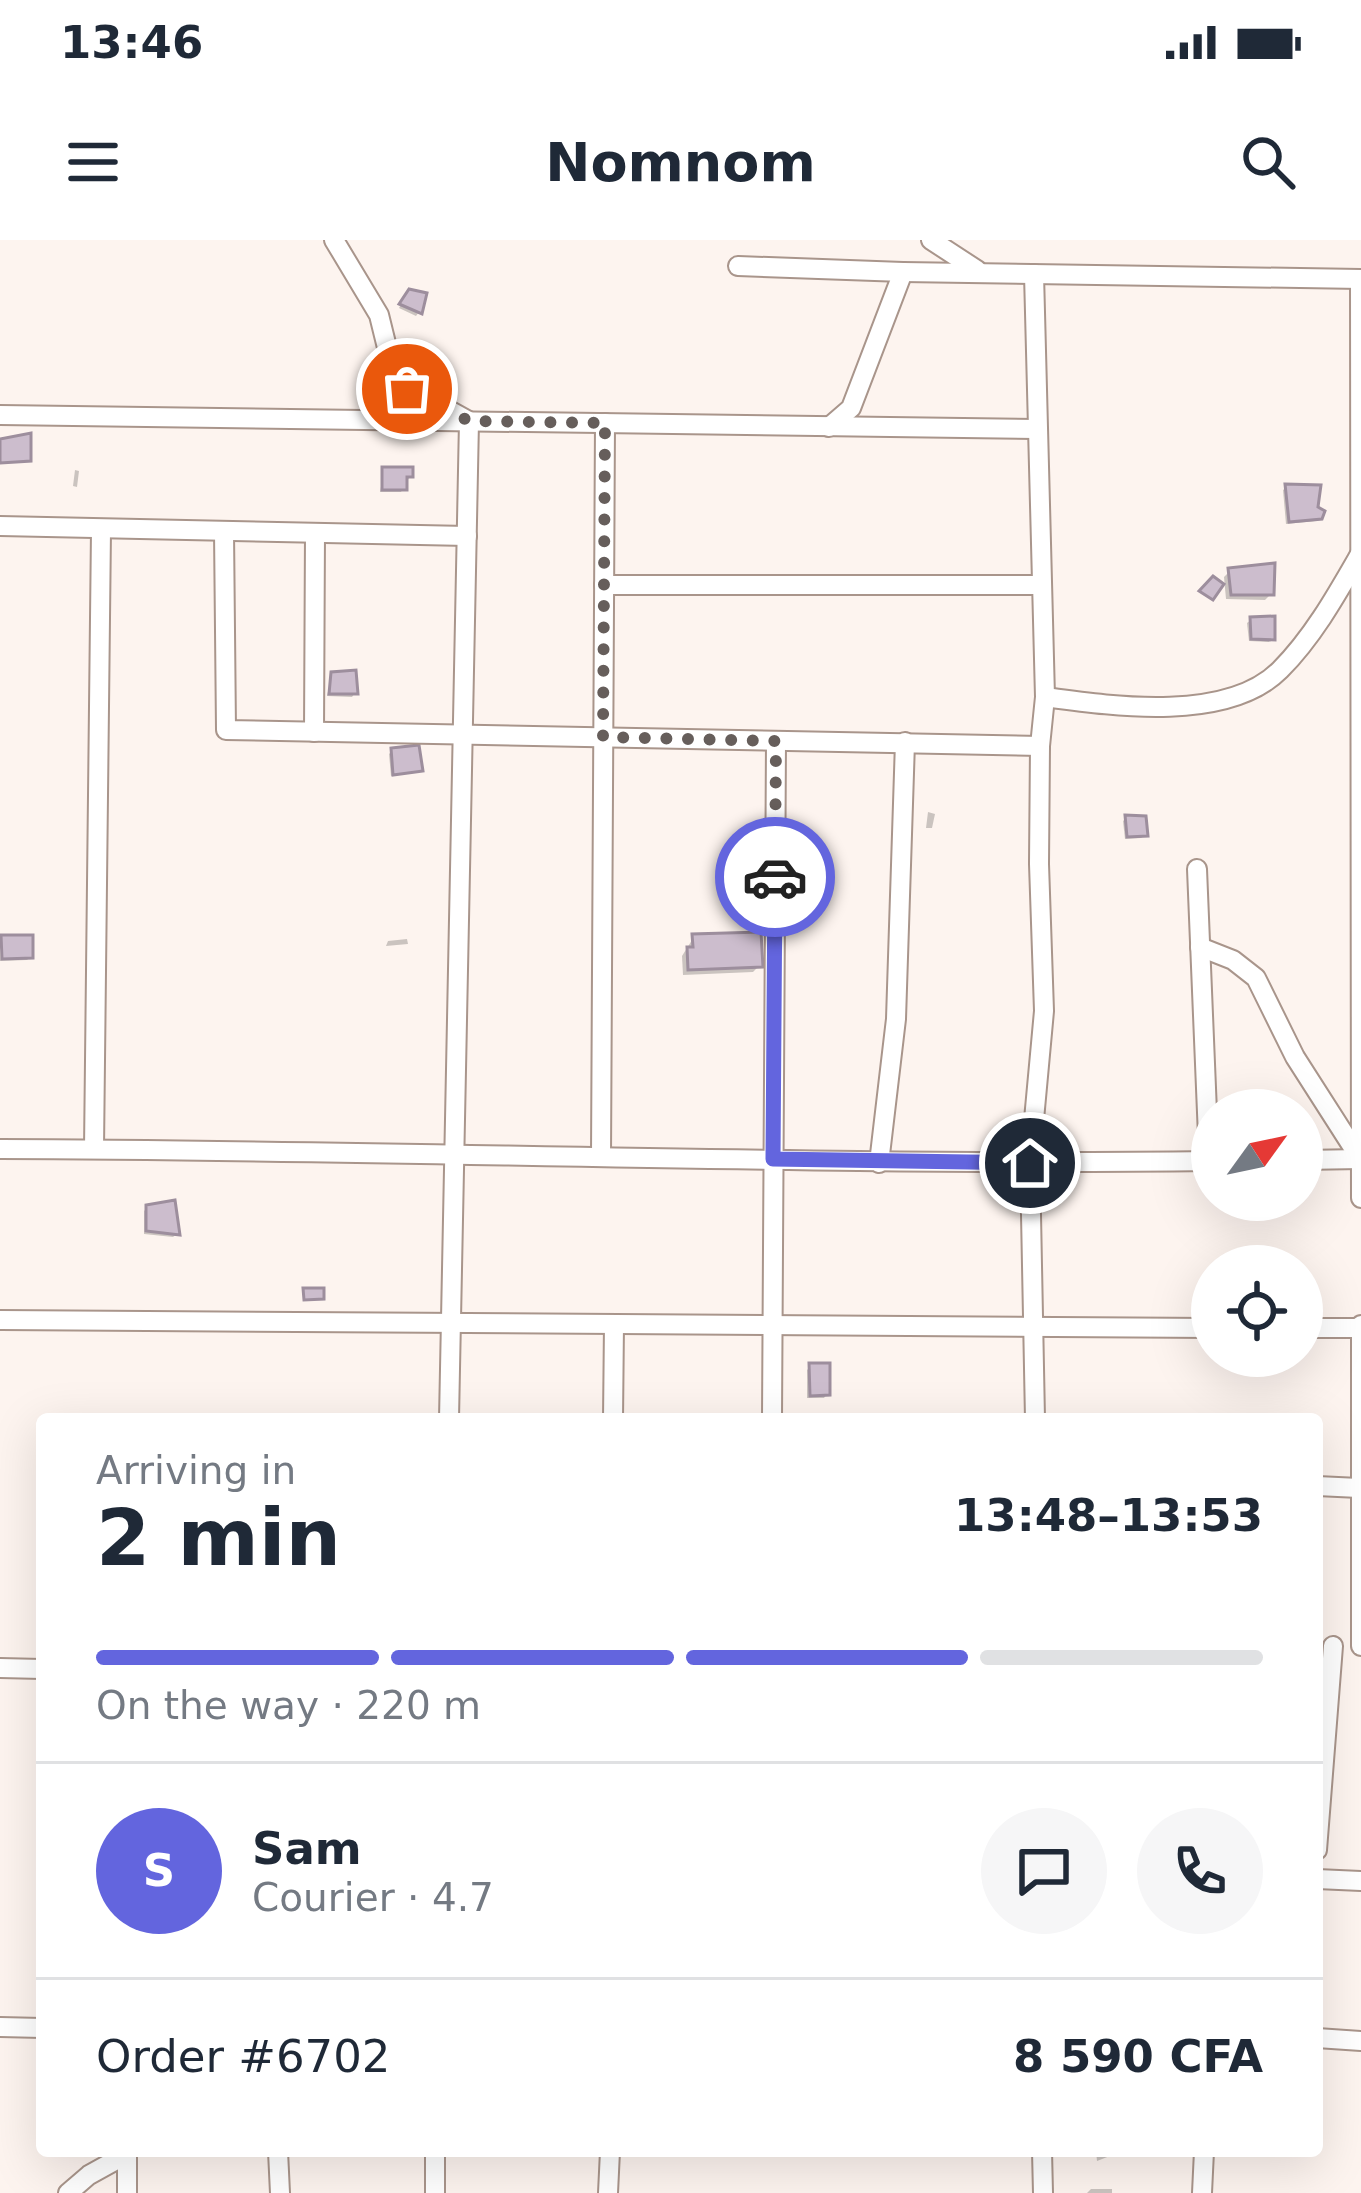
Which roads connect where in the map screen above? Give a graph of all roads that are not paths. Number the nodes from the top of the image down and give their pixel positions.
1 (334, 240) edge
2 (931, 240) edge
3 (738, 266) dead end
4 (903, 272) junction
5 (983, 273) junction
6 (1034, 274) junction
7 (1360, 278) edge
8 (0, 415) edge
9 (469, 421) junction
10 (605, 423) junction
11 (829, 427) junction
12 (1037, 430) junction
13 (0, 526) edge
14 (101, 530) junction
15 (224, 531) junction
16 (314, 533) junction
17 (466, 536) junction
18 (1360, 553) edge
19 (604, 585) junction
20 (1039, 585) junction
21 (1045, 697) junction
22 (314, 731) junction
23 (463, 734) junction
24 (603, 737) junction
25 (776, 741) junction
26 (905, 742) junction
27 (1040, 746) junction
28 (1197, 869) dead end
29 (1200, 947) junction
30 (1207, 1089) edge
31 (0, 1148) edge
32 (94, 1149) junction
33 (455, 1154) junction
34 (601, 1156) junction
35 (773, 1159) junction
36 (1361, 1159) edge
37 (1323, 1160) edge
38 (1191, 1161) edge
39 (878, 1163) junction
40 (1030, 1163) junction
41 (1361, 1198) edge
42 (0, 1320) edge
43 (452, 1323) junction
44 (614, 1324) junction
45 (772, 1325) junction
46 (1032, 1327) junction
47 (1361, 1327) edge
48 (1191, 1328) edge
49 (1323, 1328) edge
50 (449, 1413) edge
51 (613, 1413) edge
52 (772, 1413) edge
53 (1035, 1413) edge
54 (1361, 1416) edge
55 (1323, 1486) edge
56 (1359, 1488) edge
57 (1325, 1646) edge
58 (1361, 1646) edge
59 (0, 1669) edge
60 (36, 1669) edge
61 (1323, 1697) edge
62 (1323, 1879) edge
63 (1361, 1881) edge
64 (0, 2027) edge
65 (36, 2028) edge
66 (1323, 2038) edge
67 (1361, 2041) edge
68 (1361, 2053) edge
69 (121, 2157) edge
70 (128, 2157) edge
71 (278, 2157) edge
72 (435, 2157) edge
73 (610, 2157) edge
74 (1042, 2157) edge
75 (1204, 2157) edge
76 (68, 2193) edge
77 (128, 2193) edge
78 (280, 2193) edge
79 (435, 2193) edge
80 (608, 2193) edge
81 (1043, 2193) edge
82 (1202, 2193) edge

1 - 9 street
2 - 5 street
3 - 4 street
4 - 5 street
4 - 11 street
5 - 6 street
6 - 7 street
6 - 12 street
7 - 18 street
8 - 9 street
9 - 10 street
9 - 17 street
10 - 11 street
10 - 19 street
11 - 12 street
12 - 20 street
13 - 14 street
14 - 15 street
14 - 32 street
15 - 16 street
15 - 22 street
16 - 17 street
16 - 22 street
17 - 23 street
18 - 21 street
18 - 36 street
19 - 20 street
19 - 24 street
20 - 21 street
21 - 27 street
22 - 23 street
23 - 24 street
23 - 33 street
24 - 25 street
24 - 34 street
25 - 26 street
25 - 35 street
26 - 27 street
26 - 39 street
27 - 40 street
28 - 29 street
29 - 30 street
29 - 36 street
31 - 32 street
32 - 33 street
33 - 34 street
33 - 43 street
34 - 35 street
35 - 39 street
35 - 45 street
36 - 37 street
36 - 41 street
38 - 40 street
39 - 40 street
40 - 46 street
42 - 43 street
43 - 44 street
43 - 50 street
44 - 45 street
44 - 51 street
45 - 46 street
45 - 52 street
46 - 48 street
46 - 53 street
47 - 49 street
47 - 54 street
54 - 56 street
55 - 56 street
56 - 58 street
57 - 58 street
57 - 61 street
59 - 60 street
62 - 63 street
64 - 65 street
66 - 67 street
67 - 68 street
69 - 76 street
70 - 77 street
71 - 78 street
72 - 79 street
73 - 80 street
74 - 81 street
75 - 82 street

